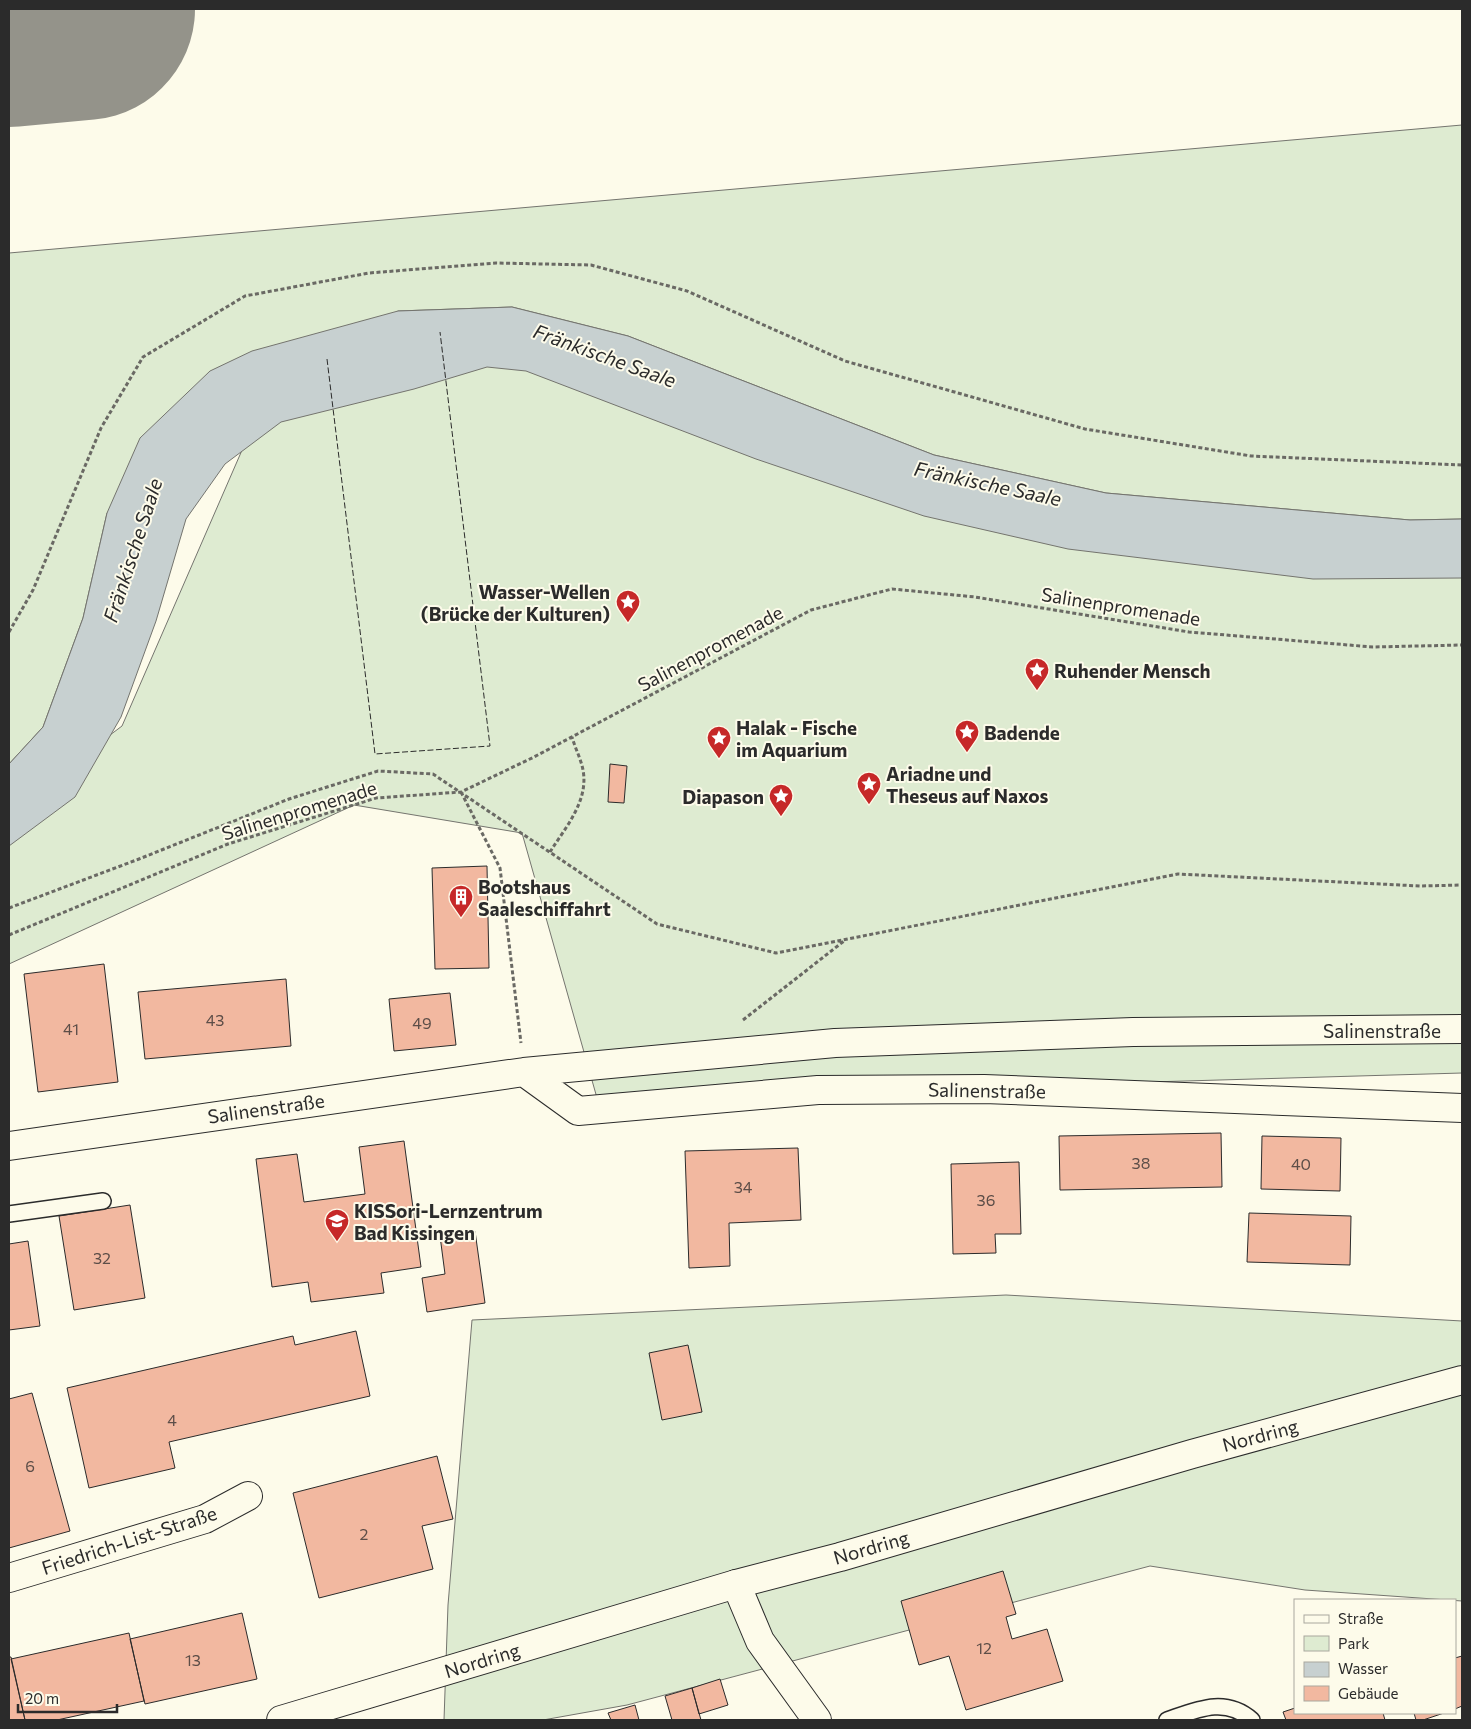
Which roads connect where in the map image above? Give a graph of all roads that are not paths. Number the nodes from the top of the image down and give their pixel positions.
1 (1462, 1029) edge
2 (524, 1072) junction
3 (1462, 1108) edge
4 (9, 1146) edge
5 (103, 1201) dead end
6 (9, 1214) edge
7 (1462, 1380) edge
8 (248, 1496) dead end
9 (9, 1578) edge
10 (736, 1584) junction
11 (280, 1720) edge
12 (817, 1720) edge
13 (1167, 1720) edge
14 (1252, 1720) edge

1 - 2 street, Salinenstraße
2 - 3 street, Salinenstraße
2 - 4 street, Salinenstraße
5 - 6 lane
7 - 10 street, Nordring
8 - 9 street, Friedrich-List-Straße
10 - 11 street, Nordring
10 - 12 street
13 - 14 lane

